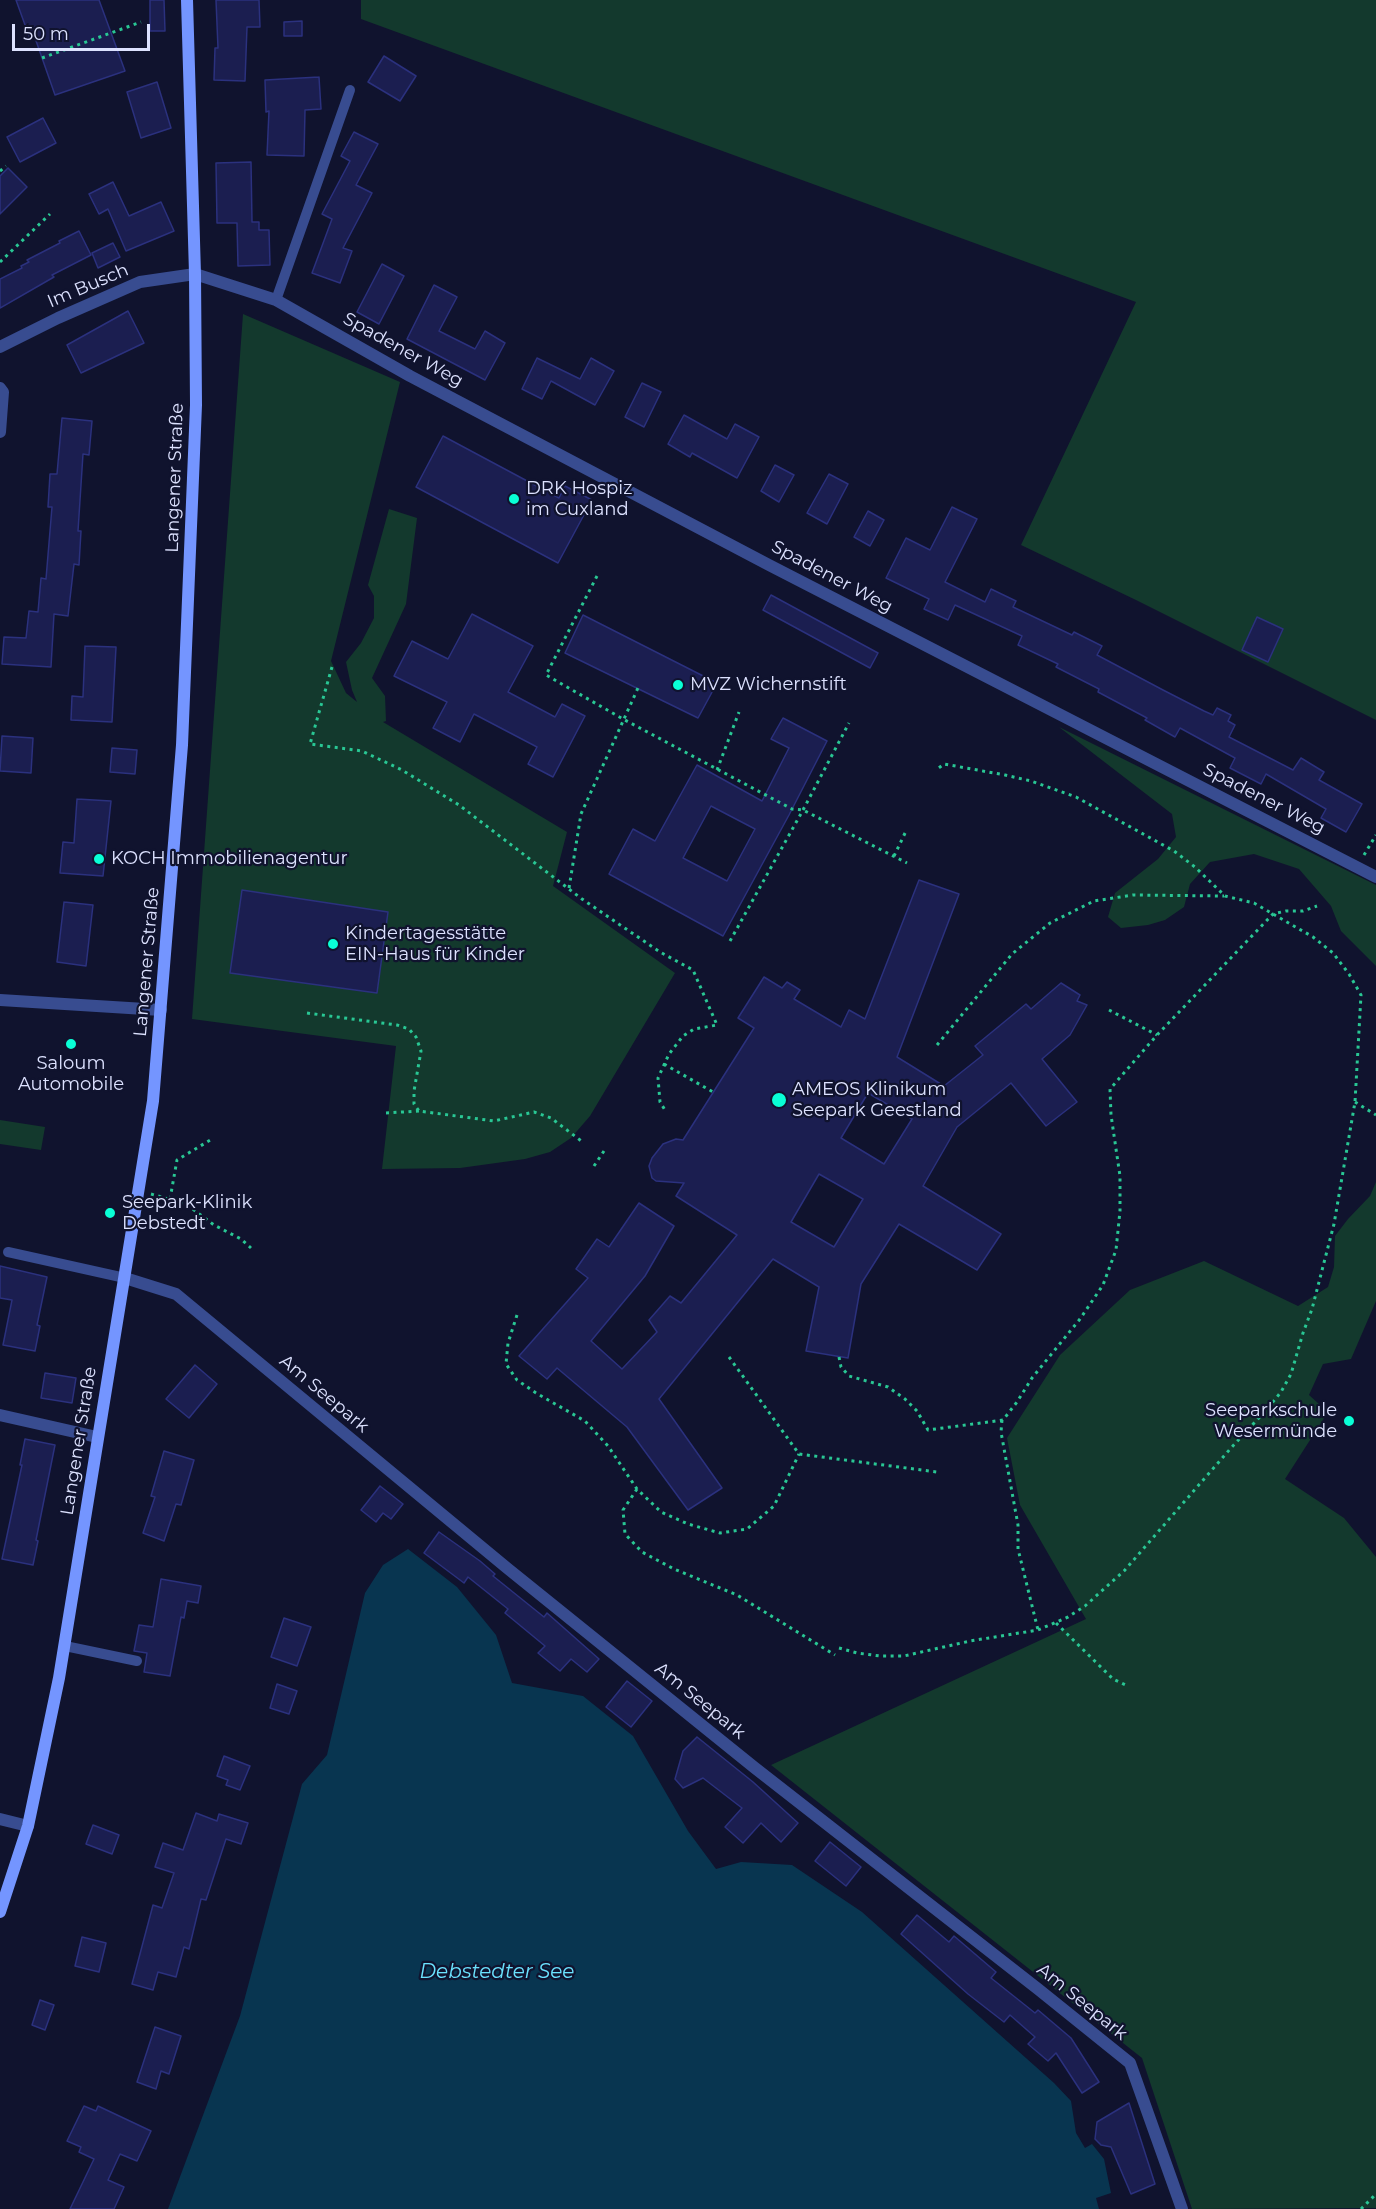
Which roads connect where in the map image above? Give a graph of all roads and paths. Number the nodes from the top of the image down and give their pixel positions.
1 (187, 0) edge
2 (141, 21) dead end
3 (42, 58) dead end
4 (350, 90) dead end
5 (6, 165) dead end
6 (0, 171) edge
7 (50, 214) dead end
8 (0, 262) edge
9 (195, 274) junction
10 (276, 300) junction
11 (0, 347) edge
12 (0, 388) edge
13 (0, 432) edge
14 (597, 576) dead end
15 (333, 667) dead end
16 (638, 688) dead end
17 (739, 712) dead end
18 (623, 719) junction
19 (849, 723) dead end
20 (717, 770) junction
21 (936, 770) dead end
22 (803, 810) junction
23 (907, 829) dead end
24 (1376, 835) edge
25 (894, 856) junction
26 (907, 863) dead end
27 (1357, 867) junction
28 (1376, 877) edge
29 (569, 888) junction
30 (1226, 896) junction
31 (1317, 906) dead end
32 (1273, 914) junction
33 (730, 941) dead end
34 (0, 1000) edge
35 (161, 1010) junction
36 (1109, 1010) dead end
37 (307, 1013) dead end
38 (1156, 1035) junction
39 (937, 1045) dead end
40 (664, 1064) junction
41 (713, 1092) dead end
42 (1355, 1101) junction
43 (665, 1110) dead end
44 (419, 1111) junction
45 (386, 1113) dead end
46 (1376, 1115) edge
47 (212, 1139) dead end
48 (584, 1143) dead end
49 (604, 1151) dead end
50 (594, 1166) dead end
51 (139, 1192) junction
52 (170, 1199) junction
53 (251, 1248) dead end
54 (8, 1252) dead end
55 (125, 1278) junction
56 (517, 1315) dead end
57 (729, 1357) dead end
58 (839, 1357) dead end
59 (0, 1415) edge
60 (1002, 1420) junction
61 (98, 1437) junction
62 (799, 1454) junction
63 (937, 1472) dead end
64 (637, 1489) junction
65 (1056, 1623) junction
66 (1038, 1630) junction
67 (65, 1646) junction
68 (839, 1648) dead end
69 (835, 1655) dead end
70 (137, 1661) dead end
71 (1128, 1686) dead end
72 (0, 1819) edge
73 (28, 1826) junction
74 (0, 1912) edge
75 (1376, 2194) edge
76 (1182, 2209) edge
77 (1361, 2209) edge

1 - 9 main road, Langener Straße
2 - 3 path
4 - 10 lane
5 - 6 path
7 - 8 path
9 - 10 street, Spadener Weg
9 - 11 street, Im Busch
9 - 35 main road, Langener Straße
10 - 27 street, Spadener Weg
12 - 13 street
14 - 18 path
15 - 29 path
16 - 18 path
17 - 20 path
18 - 20 path
18 - 29 path
19 - 22 path
20 - 22 path
21 - 30 path
22 - 25 path
22 - 33 path
23 - 25 path
24 - 27 path
25 - 26 path
27 - 28 street, Spadener Weg
29 - 40 path
30 - 32 path
30 - 39 path
31 - 32 path
32 - 38 path
32 - 42 path
34 - 35 street
35 - 51 main road, Langener Straße
36 - 38 path
37 - 44 path
38 - 60 path
40 - 41 path
40 - 43 path
42 - 46 path
42 - 65 path
44 - 45 path
44 - 48 path
47 - 52 path
49 - 50 path
51 - 52 path
51 - 55 main road, Langener Straße
52 - 53 path
54 - 55 lane
55 - 61 main road, Langener Straße
55 - 76 street, Am Seepark
56 - 64 path
57 - 62 path
58 - 60 path
59 - 61 street
60 - 66 path
61 - 67 main road, Langener Straße
62 - 63 path
62 - 64 path
64 - 69 path
65 - 66 path
65 - 71 path
66 - 68 path
67 - 70 lane
67 - 73 main road, Langener Straße
72 - 73 street
73 - 74 main road, Langener Straße
75 - 77 path

